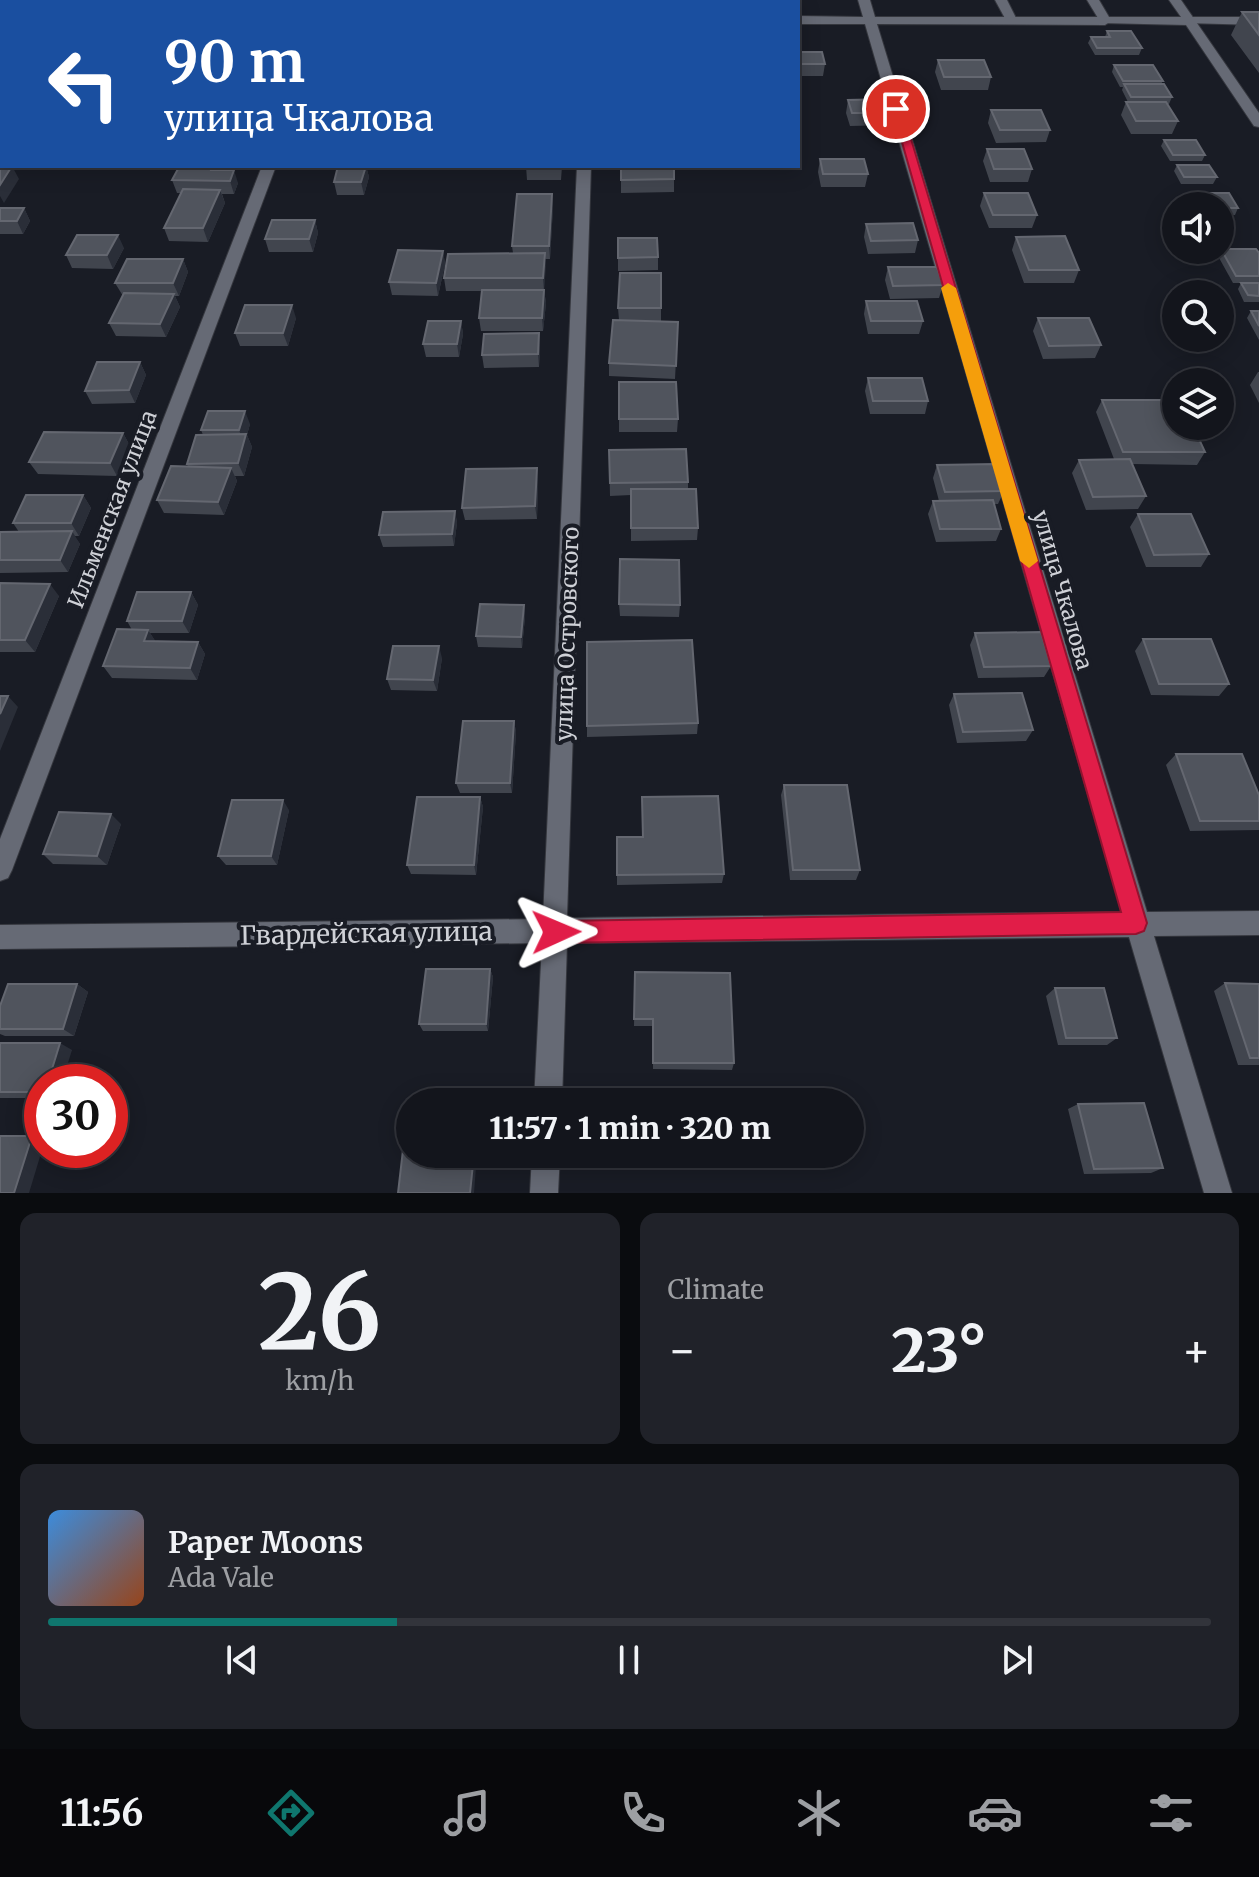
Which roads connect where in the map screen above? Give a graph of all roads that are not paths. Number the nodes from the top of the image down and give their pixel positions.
1 (1001, 0) edge
2 (1093, 0) edge
3 (1175, 0) edge
4 (866, 10) edge
5 (800, 20) edge
6 (1011, 20) junction
7 (1105, 21) junction
8 (1189, 21) junction
9 (1259, 21) edge
10 (1259, 123) edge
11 (268, 168) edge
12 (584, 168) edge
13 (0, 870) edge
14 (1136, 923) junction
15 (1259, 923) edge
16 (556, 932) junction
17 (0, 937) edge
18 (549, 1088) edge
19 (545, 1168) edge
20 (544, 1193) edge
21 (1218, 1193) edge

1 - 6 street
2 - 7 street
3 - 8 street
4 - 5 street
4 - 6 street
4 - 14 street, улица Чкалова
6 - 7 street
7 - 8 street
8 - 9 street
8 - 10 street
11 - 13 street, Ильменская улица
12 - 16 street, улица Островского
14 - 15 street, Гвардейская улица
14 - 16 street, Гвардейская улица
14 - 21 street, улица Чкалова
16 - 17 street, Гвардейская улица
16 - 18 street, улица Островского
19 - 20 street

